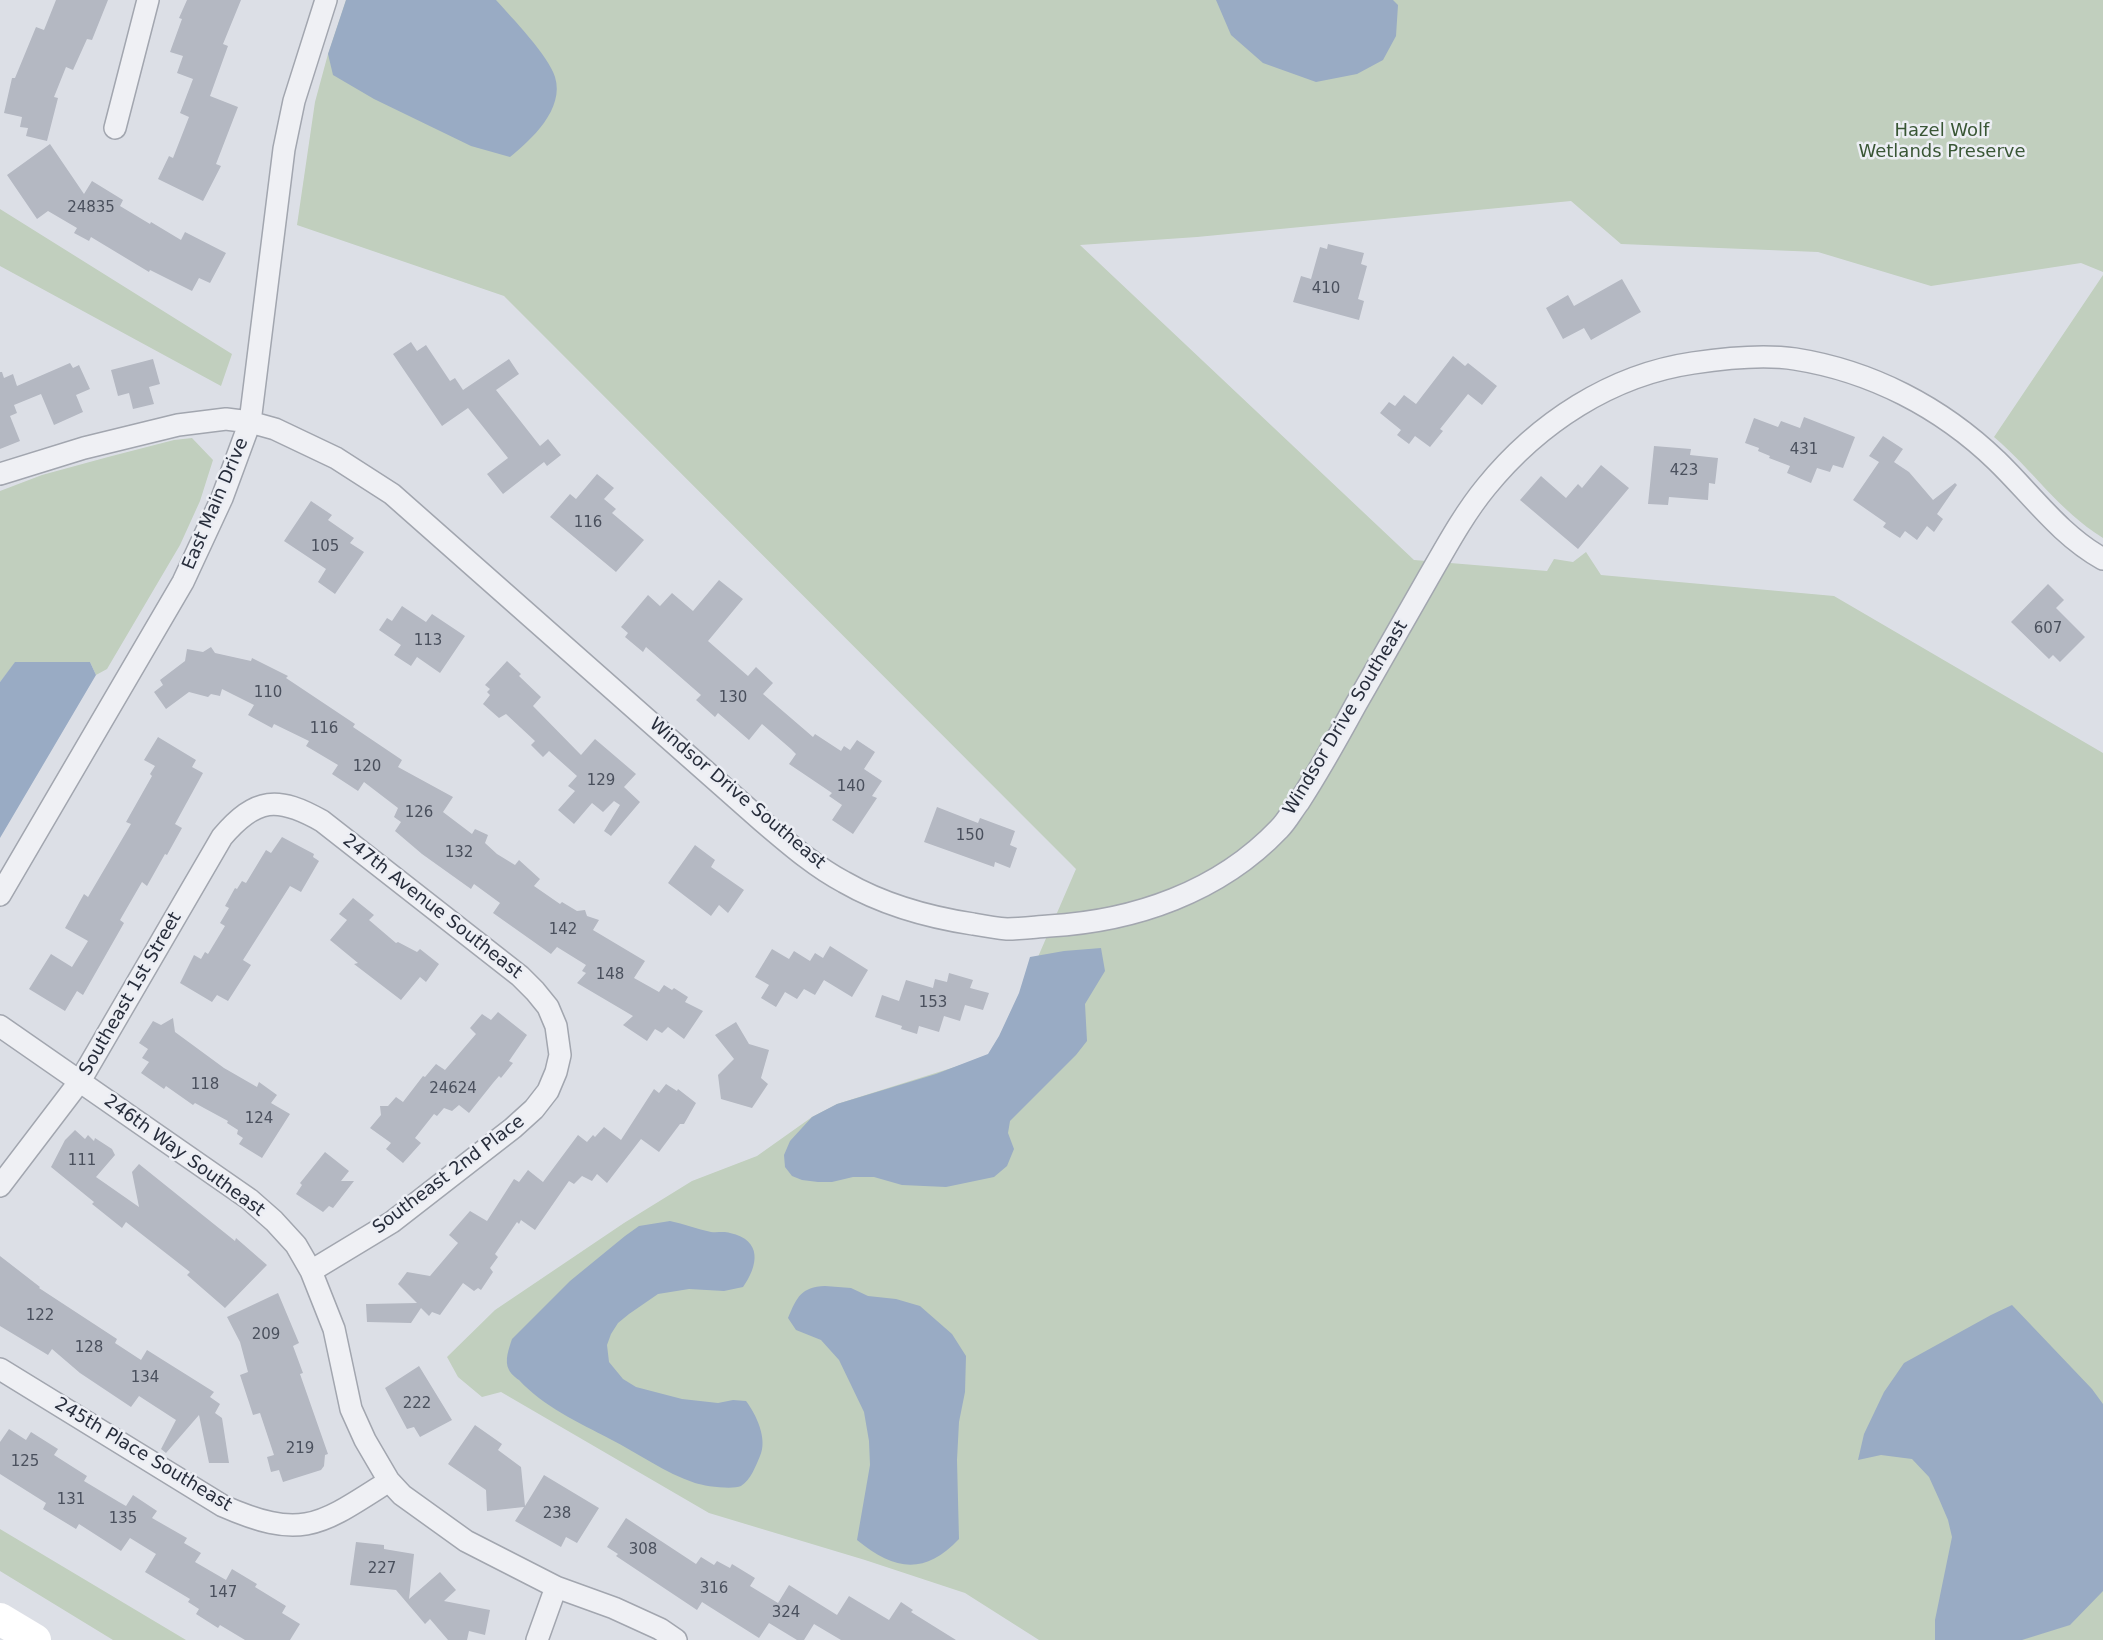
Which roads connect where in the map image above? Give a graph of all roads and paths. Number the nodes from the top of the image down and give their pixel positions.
1 (148, 0) edge
2 (326, 0) edge
3 (115, 128) dead end
4 (250, 422) junction
5 (0, 474) edge
6 (2103, 559) edge
7 (262, 805) joint
8 (0, 895) edge
9 (0, 1026) edge
10 (560, 1054) joint
11 (80, 1081) junction
12 (0, 1186) edge
13 (310, 1270) junction
14 (0, 1369) edge
15 (389, 1481) junction
16 (556, 1587) junction
17 (0, 1619) edge
18 (35, 1640) edge
19 (537, 1640) edge
20 (676, 1640) edge

1 - 3 street
2 - 4 street, East Main Drive
4 - 5 street, Windsor Drive Southeast
4 - 6 street, Windsor Drive Southeast
4 - 8 street, East Main Drive
7 - 10 street, 247th Avenue Southeast
7 - 11 street, Southeast 1st Street
9 - 11 street, 246th Way Southeast
10 - 13 street, Southeast 2nd Place
11 - 12 street, Southeast 1st Street
11 - 13 street, 246th Way Southeast
13 - 15 street, 246th Way Southeast
14 - 15 street, 245th Place Southeast
15 - 16 street, 246th Way Southeast
16 - 19 street
16 - 20 street, 246th Way Southeast
17 - 18 street

